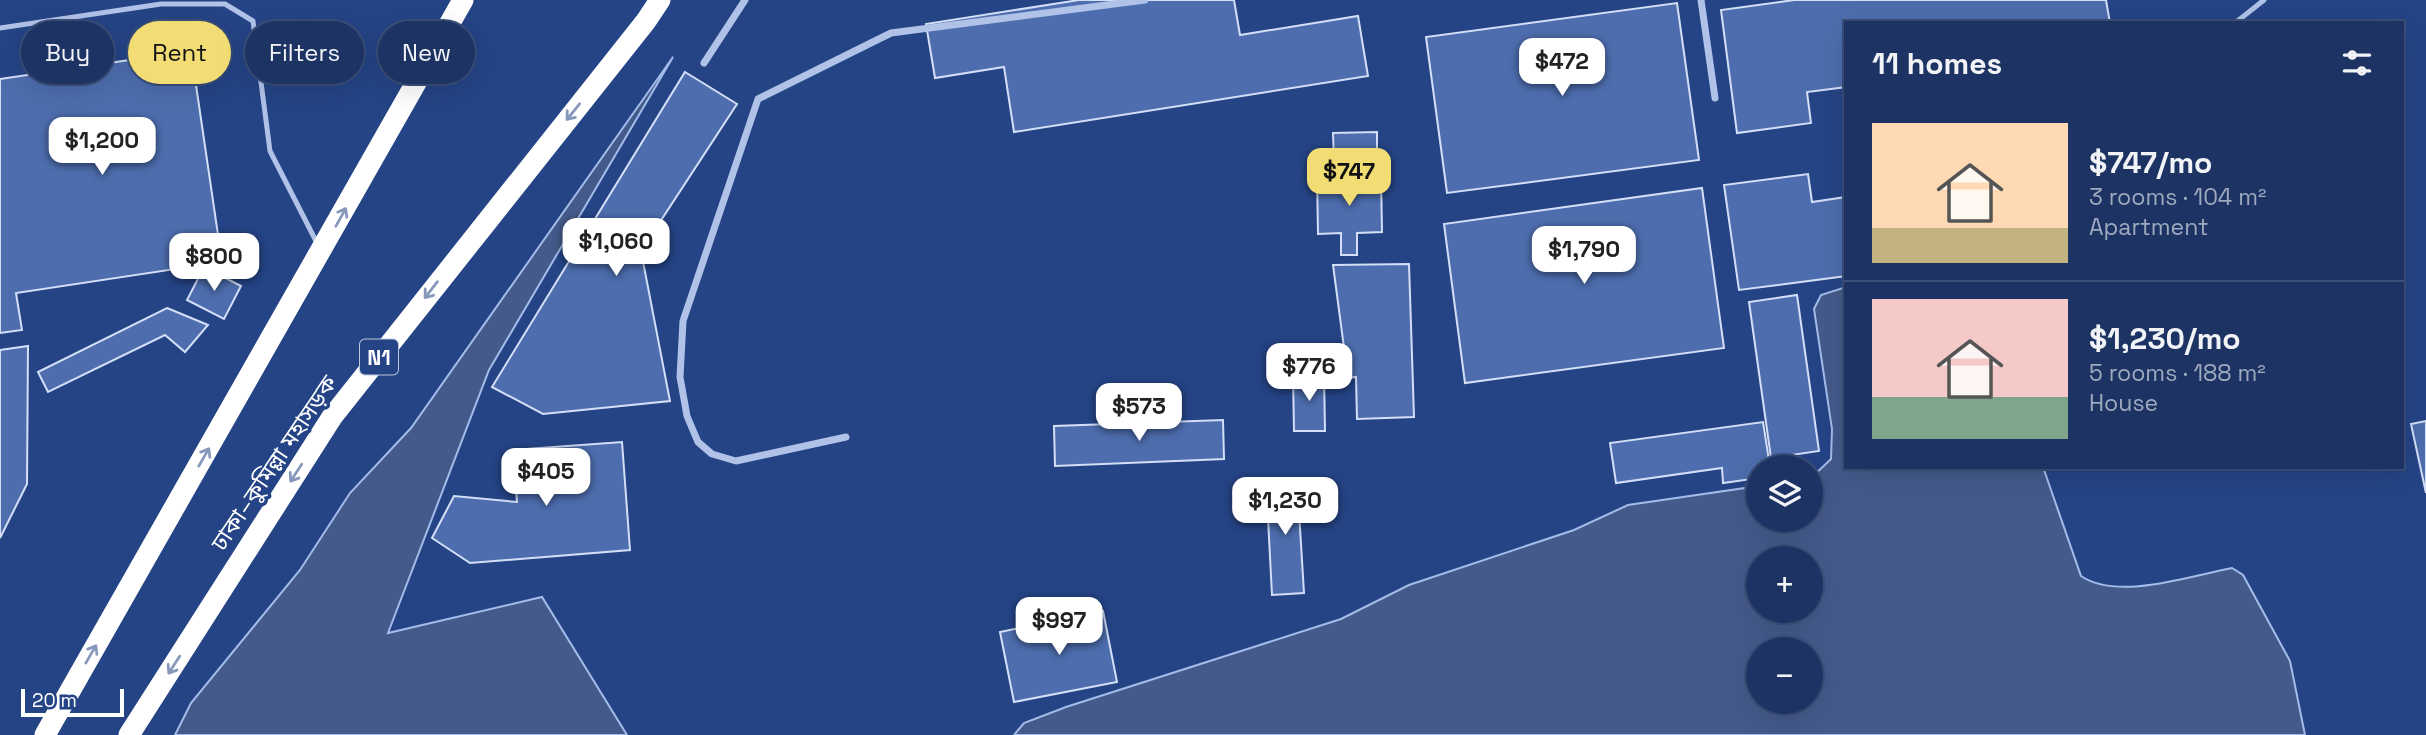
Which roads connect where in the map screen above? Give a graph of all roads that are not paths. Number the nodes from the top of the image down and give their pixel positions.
1 (463, 0) edge
2 (660, 0) edge
3 (745, 0) edge
4 (1145, 0) edge
5 (1702, 0) edge
6 (2264, 0) edge
7 (645, 11) edge
8 (2238, 21) edge
9 (0, 28) edge
10 (704, 63) dead end
11 (1714, 98) dead end
12 (321, 251) junction
13 (846, 437) dead end
14 (45, 735) edge
15 (129, 735) edge

12 -> 1 highway
2 - 7 highway, ঢাকা–কুমিল্লা মহাসড়ক / N1
3 - 10 street
4 - 13 street
5 - 11 street
6 - 8 lane
7 -> 15 highway, ঢাকা–কুমিল্লা মহাসড়ক / N1
9 - 12 lane
14 -> 12 highway

